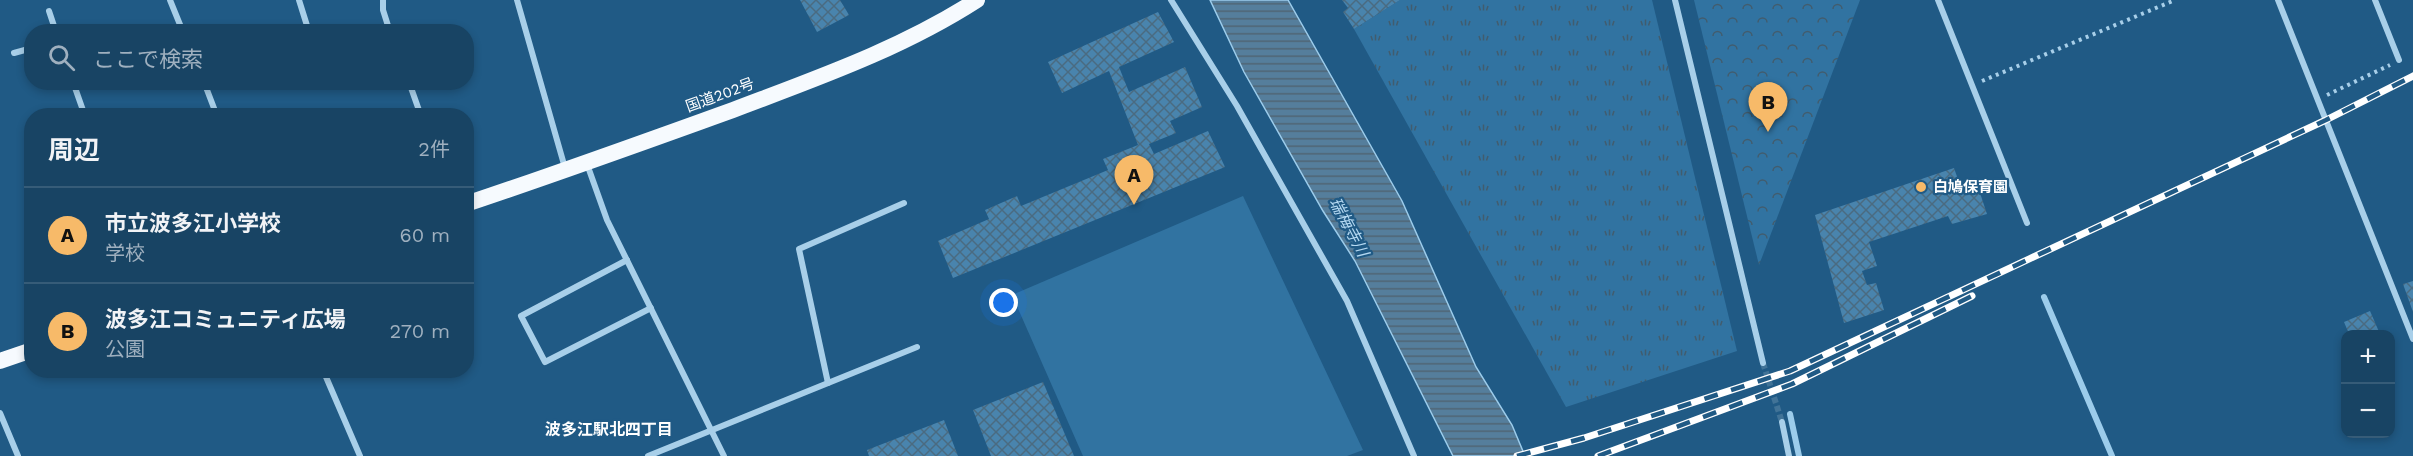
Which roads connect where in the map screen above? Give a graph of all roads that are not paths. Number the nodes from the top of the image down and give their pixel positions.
1 (170, 0) edge
2 (299, 0) edge
3 (382, 0) edge
4 (517, 0) edge
5 (977, 0) edge
6 (1171, 0) edge
7 (1675, 0) edge
8 (1938, 0) edge
9 (2278, 0) edge
10 (2375, 0) edge
11 (49, 11) dead end
12 (53, 24) edge
13 (180, 24) edge
14 (306, 24) edge
15 (387, 24) edge
16 (24, 50) edge
17 (14, 53) dead end
18 (2399, 60) road end
19 (77, 90) edge
20 (207, 90) edge
21 (412, 90) edge
22 (82, 108) edge
23 (214, 108) edge
24 (418, 108) edge
25 (586, 164) junction
26 (566, 171) junction
27 (474, 201) edge
28 (904, 203) dead end
29 (2026, 223) dead end
30 (627, 260) junction
31 (651, 308) junction
32 (2413, 339) edge
33 (917, 347) dead end
34 (24, 353) edge
35 (0, 361) edge
36 (1763, 363) tunnel mouth
37 (326, 378) edge
38 (828, 383) junction
39 (0, 412) edge
40 (1782, 422) tunnel mouth
41 (712, 430) junction
42 (18, 456) edge
43 (360, 456) edge
44 (648, 456) edge
45 (724, 456) edge
46 (1414, 456) edge
47 (1789, 456) edge

1 - 13 street
2 - 14 street
3 - 15 street
4 - 26 street
5 - 25 highway, 国道202号
6 - 46 street
7 - 36 street
8 - 29 street
9 - 32 street
10 - 18 street
11 - 12 street
16 - 17 street
19 - 22 street
20 - 23 street
21 - 24 street
25 - 26 highway, 国道202号
25 - 30 street
26 - 27 highway, 国道202号
28 - 38 street
30 - 31 street
30 - 31 street
31 - 41 street
33 - 38 street
34 - 35 highway
37 - 43 street
38 - 41 street
39 - 42 street
40 - 47 street
41 - 44 street
41 - 45 street

